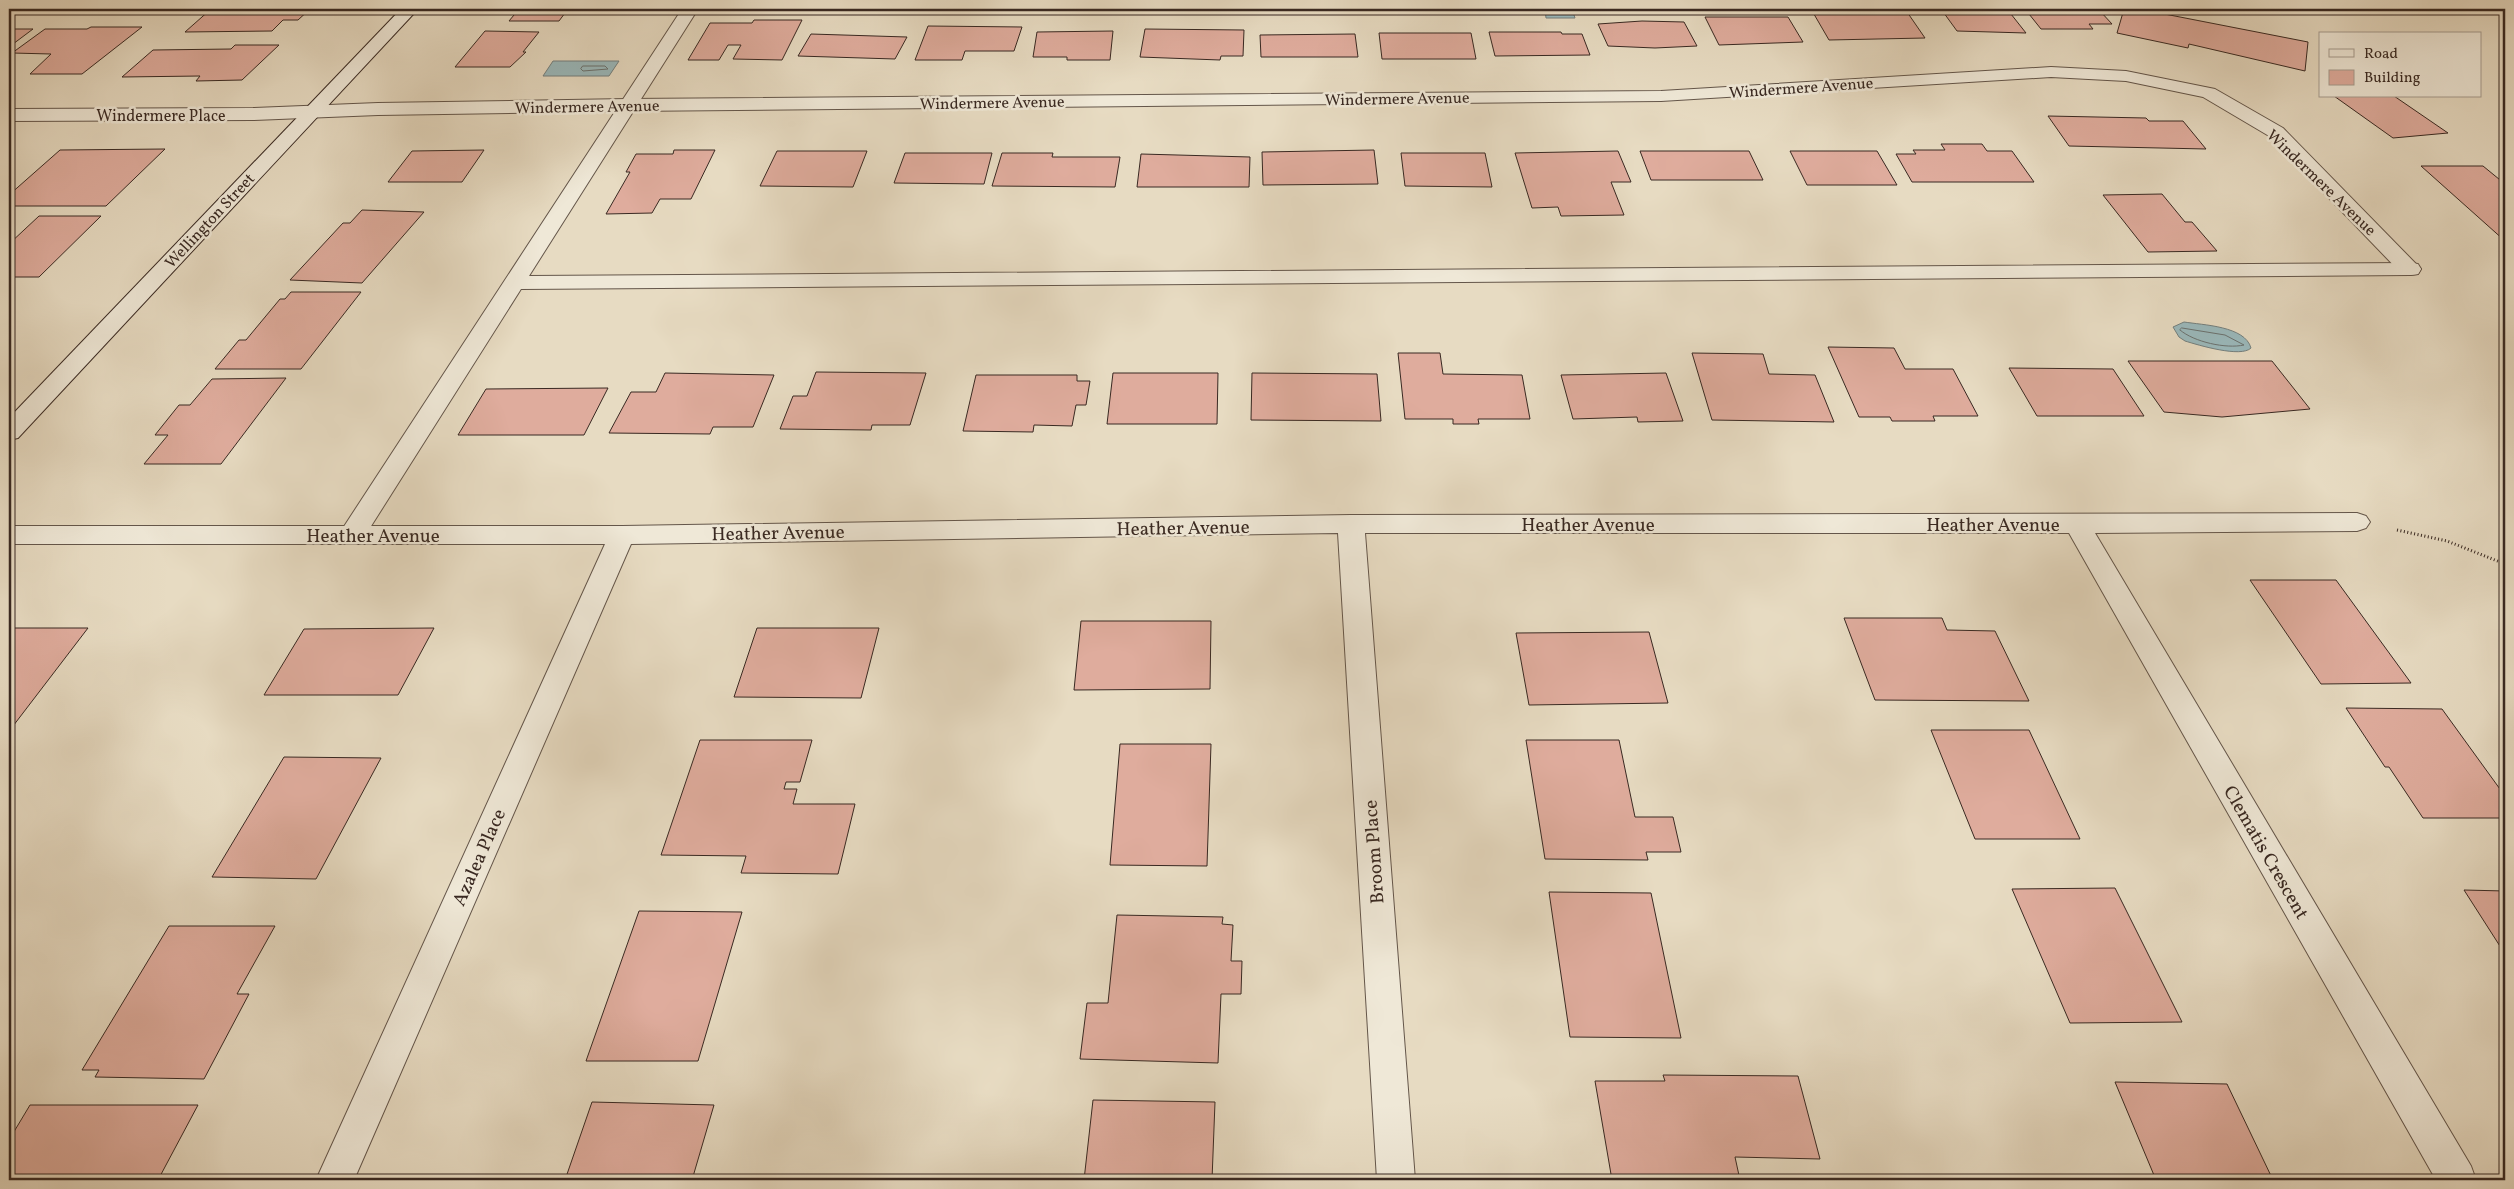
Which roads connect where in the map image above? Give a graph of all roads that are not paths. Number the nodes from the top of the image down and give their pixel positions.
1 (410, 9) edge
2 (690, 9) edge
3 (627, 105) junction
4 (312, 111) junction
5 (9, 115) edge
6 (513, 283) junction
7 (9, 432) edge
8 (2357, 522) road end
9 (1351, 524) junction
10 (2077, 524) junction
11 (9, 535) edge
12 (352, 535) junction
13 (622, 535) junction
14 (335, 1180) edge
15 (1396, 1180) edge
16 (2456, 1180) edge

1 - 4 street, Wellington Street
2 - 3 street
3 - 4 street, Windermere Avenue
3 - 6 street
3 - 6 street, Windermere Avenue
4 - 5 street, Windermere Place
4 - 7 street, Wellington Street
6 - 12 street
8 - 10 street, Heather Avenue
9 - 10 street, Heather Avenue
9 - 13 street, Heather Avenue
9 - 15 street, Broom Place
10 - 16 street, Clematis Crescent
11 - 12 street, Heather Avenue
12 - 13 street, Heather Avenue
13 - 14 street, Azalea Place

